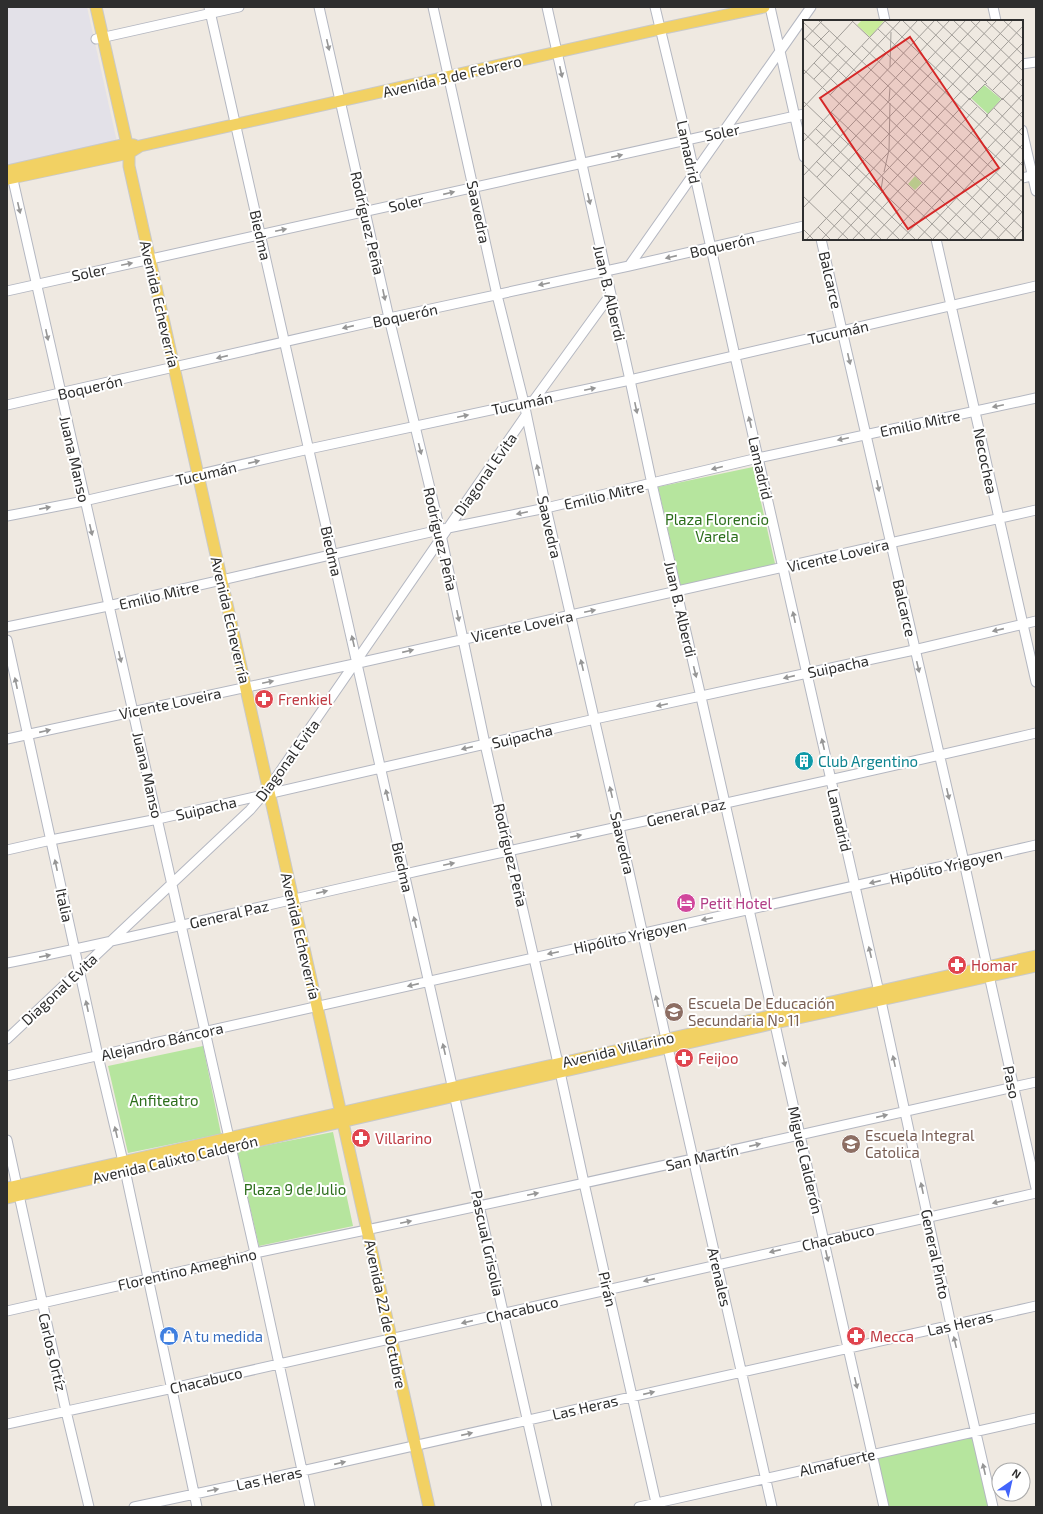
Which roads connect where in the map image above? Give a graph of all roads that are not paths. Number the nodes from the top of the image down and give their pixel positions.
1 (89, 7) edge
2 (96, 7) edge
3 (239, 7) edge
4 (319, 7) edge
5 (434, 7) edge
6 (547, 7) edge
7 (654, 7) edge
8 (764, 7) edge
9 (770, 7) edge
10 (811, 7) edge
11 (882, 7) edge
12 (992, 7) edge
13 (210, 10) edge
14 (885, 20) edge
15 (996, 20) edge
16 (660, 29) junction
17 (99, 38) junction
18 (779, 51) junction
19 (557, 52) junction
20 (1036, 62) edge
21 (1023, 64) edge
22 (448, 77) junction
23 (341, 101) junction
24 (800, 115) edge
25 (237, 125) junction
26 (723, 131) junction
27 (1023, 134) edge
28 (687, 140) junction
29 (803, 146) edge
30 (124, 149) junction
31 (581, 164) junction
32 (694, 174) junction
33 (9, 175) edge
34 (1034, 175) edge
35 (1023, 178) edge
36 (474, 188) junction
37 (1036, 191) edge
38 (366, 212) junction
39 (803, 226) edge
40 (260, 235) junction
41 (822, 240) edge
42 (936, 240) edge
43 (711, 247) junction
44 (150, 259) junction
45 (629, 266) junction
46 (605, 271) junction
47 (36, 284) junction
48 (1036, 286) edge
49 (7, 291) edge
50 (611, 294) junction
51 (497, 295) junction
52 (951, 305) junction
53 (389, 318) junction
54 (843, 331) junction
55 (285, 342) junction
56 (735, 356) junction
57 (175, 367) junction
58 (630, 380) junction
59 (60, 394) junction
60 (1036, 398) edge
61 (534, 400) junction
62 (524, 403) junction
63 (7, 405) edge
64 (975, 411) junction
65 (526, 416) junction
66 (414, 426) junction
67 (867, 434) junction
68 (309, 449) junction
69 (758, 458) junction
70 (199, 475) junction
71 (652, 484) junction
72 (84, 501) junction
73 (546, 508) junction
74 (1036, 510) edge
75 (7, 516) edge
76 (998, 518) junction
77 (443, 532) junction
78 (890, 543) junction
79 (333, 555) junction
80 (783, 568) junction
81 (222, 580) junction
82 (676, 592) junction
83 (108, 606) junction
84 (570, 615) junction
85 (1036, 621) edge
86 (1023, 624) junction
87 (7, 627) edge
88 (462, 639) junction
89 (7, 640) edge
90 (914, 650) junction
91 (356, 662) junction
92 (806, 673) junction
93 (1036, 682) edge
94 (246, 687) junction
95 (701, 697) junction
96 (133, 711) junction
97 (595, 719) junction
98 (1036, 733) edge
99 (28, 734) junction
100 (7, 739) edge
101 (485, 744) junction
102 (939, 756) junction
103 (381, 768) junction
104 (831, 780) junction
105 (267, 793) junction
106 (725, 803) junction
107 (158, 819) junction
108 (619, 827) junction
109 (51, 840) junction
110 (1036, 845) edge
111 (7, 850) edge
112 (510, 851) junction
113 (964, 862) junction
114 (404, 874) junction
115 (172, 883) junction
116 (855, 886) junction
117 (293, 899) junction
118 (750, 910) junction
119 (181, 925) junction
120 (643, 934) junction
121 (109, 942) junction
122 (75, 950) junction
123 (1036, 956) edge
124 (534, 957) junction
125 (7, 963) edge
126 (1036, 966) edge
127 (79, 970) junction
128 (988, 972) junction
129 (429, 982) junction
130 (880, 995) junction
131 (317, 1007) junction
132 (774, 1019) junction
133 (205, 1031) junction
134 (7, 1038) edge
135 (667, 1043) junction
136 (98, 1056) junction
137 (559, 1067) junction
138 (7, 1076) edge
139 (1036, 1082) edge
140 (1013, 1087) junction
141 (454, 1091) junction
142 (905, 1111) junction
143 (342, 1117) junction
144 (800, 1135) junction
145 (7, 1140) edge
146 (229, 1143) junction
147 (693, 1159) junction
148 (124, 1166) junction
149 (584, 1183) junction
150 (1036, 1188) edge
151 (14, 1190) edge
152 (1036, 1193) edge
153 (7, 1198) edge
154 (480, 1206) junction
155 (928, 1217) junction
156 (367, 1230) junction
157 (824, 1240) junction
158 (255, 1253) junction
159 (717, 1265) junction
160 (149, 1279) junction
161 (608, 1290) junction
162 (42, 1302) junction
163 (1036, 1306) edge
164 (7, 1311) edge
165 (503, 1313) junction
166 (951, 1325) junction
167 (391, 1339) junction
168 (848, 1348) junction
169 (279, 1364) junction
170 (741, 1372) junction
171 (172, 1388) junction
172 (632, 1396) junction
173 (66, 1411) junction
174 (1036, 1418) edge
175 (527, 1420) junction
176 (7, 1424) edge
177 (975, 1432) junction
178 (416, 1446) junction
179 (872, 1455) junction
180 (302, 1471) junction
181 (765, 1479) junction
182 (194, 1494) junction
183 (657, 1505) edge
184 (89, 1507) edge
185 (134, 1507) edge
186 (197, 1507) edge
187 (310, 1507) edge
188 (429, 1507) edge
189 (547, 1507) edge
190 (639, 1507) edge
191 (772, 1507) edge
192 (884, 1507) edge
193 (993, 1507) edge

1 - 17 main road, Avenida Echeverría
2 - 17 main road, Avenida Echeverría
3 - 13 street
4 -> 23 street, Rodríguez Peña
5 - 22 street, Saavedra
6 - 19 street, Juan B. Alberdi
7 - 16 street, Lamadrid
8 - 16 main road, Avenida 3 de Febrero
9 - 18 street
10 - 18 street
11 - 14 street
12 - 15 street
13 - 17 street
13 - 25 street, Biedma
16 - 19 main road, Avenida 3 de Febrero
16 - 28 street, Lamadrid
17 - 30 main road, Avenida Echeverría
18 - 24 street
18 - 26 street
19 - 22 main road, Avenida 3 de Febrero
19 -> 31 street, Juan B. Alberdi
20 - 21 street
22 - 23 main road, Avenida 3 de Febrero
22 - 36 street, Saavedra
23 - 25 main road, Avenida 3 de Febrero
23 - 38 street, Rodríguez Peña
24 - 26 street, Soler
24 - 29 street
25 - 30 main road, Avenida 3 de Febrero
25 - 40 street, Biedma
26 - 28 street, Soler
26 - 32 street
27 - 34 street
31 -> 28 street, Soler
28 - 32 street, Lamadrid
30 - 33 main road, Avenida 3 de Febrero
30 - 44 main road, Avenida Echeverría
31 - 36 street, Soler
31 -> 46 street, Juan B. Alberdi
32 - 43 street, Lamadrid
32 - 45 street
33 -> 47 street, Juana Manso
34 - 35 street
34 - 37 street
38 -> 36 street, Soler
36 - 51 street, Saavedra
40 -> 38 street, Soler
38 -> 53 street, Rodríguez Peña
39 - 43 street, Boquerón
40 - 44 street, Soler
40 - 55 street, Biedma
41 - 54 street, Balcarce
42 - 52 street, Necochea
43 -> 45 street, Boquerón
43 - 56 street, Lamadrid
47 -> 44 street, Soler
44 - 57 main road, Avenida Echeverría
45 - 46 street, Boquerón
46 - 50 street, Juan B. Alberdi
46 -> 51 street, Boquerón
47 - 49 street, Soler
47 -> 59 street, Juana Manso
48 - 52 street, Tucumán
50 - 58 street, Juan B. Alberdi
50 - 61 street
51 - 53 street, Boquerón
51 - 62 street, Saavedra
52 - 54 street, Tucumán
52 - 64 street, Necochea
53 -> 55 street, Boquerón
53 - 66 street, Rodríguez Peña
54 - 56 street, Tucumán
54 -> 67 street, Balcarce
55 -> 57 street, Boquerón
55 - 68 street, Biedma
56 - 58 street, Tucumán
69 -> 56 street, Lamadrid
57 - 59 street, Boquerón
57 - 70 main road, Avenida Echeverría
61 -> 58 street, Tucumán
58 -> 71 street, Juan B. Alberdi
59 - 63 street, Boquerón
59 - 72 street, Juana Manso
60 -> 64 street, Emilio Mitre
61 - 62 street, Tucumán
62 - 65 street, Saavedra
66 -> 62 street, Tucumán
64 - 67 street, Emilio Mitre
64 - 76 street, Necochea
73 -> 65 street, Saavedra
65 - 77 street, Diagonal Evita
66 - 68 street, Tucumán
66 -> 77 street, Rodríguez Peña
67 -> 69 street, Emilio Mitre
67 -> 78 street, Balcarce
70 -> 68 street, Tucumán
68 - 79 street, Biedma
69 -> 71 street, Emilio Mitre
69 - 80 street, Lamadrid
70 - 72 street, Tucumán
70 - 81 main road, Avenida Echeverría
71 - 73 street, Emilio Mitre
71 - 82 street, Juan B. Alberdi
75 -> 72 street, Tucumán
72 -> 83 street, Juana Manso
73 -> 77 street, Emilio Mitre
73 - 84 street, Saavedra
74 - 76 street, Vicente Loveira
76 - 78 street, Vicente Loveira
76 - 86 street, Necochea
77 - 79 street, Emilio Mitre
77 -> 88 street, Rodríguez Peña
77 - 91 street, Diagonal Evita
78 - 80 street, Vicente Loveira
78 - 90 street, Balcarce
79 - 81 street, Emilio Mitre
91 -> 79 street, Biedma
80 - 82 street, Vicente Loveira
92 -> 80 street, Lamadrid
81 - 83 street, Emilio Mitre
81 - 94 main road, Avenida Echeverría
84 -> 82 street, Vicente Loveira
82 -> 95 street, Juan B. Alberdi
83 - 87 street, Emilio Mitre
83 -> 96 street, Juana Manso
84 - 88 street, Vicente Loveira
97 -> 84 street, Saavedra
85 - 86 street, Suipacha
86 -> 90 street, Suipacha
86 - 93 street, Necochea
91 -> 88 street, Vicente Loveira
88 - 101 street, Rodríguez Peña
99 -> 89 street, Italia
90 - 92 street, Suipacha
90 -> 102 street, Balcarce
94 -> 91 street, Vicente Loveira
91 - 103 street, Biedma
91 - 105 street, Diagonal Evita
92 -> 95 street, Suipacha
104 -> 92 street, Lamadrid
94 - 96 street, Vicente Loveira
94 - 105 main road, Avenida Echeverría
95 -> 97 street, Suipacha
95 - 106 street, Juan B. Alberdi
99 -> 96 street, Vicente Loveira
96 - 107 street, Juana Manso
97 - 101 street, Suipacha
108 -> 97 street, Saavedra
98 - 102 street, General Paz
99 - 100 street, Vicente Loveira
99 - 109 street, Italia
101 -> 103 street, Suipacha
101 - 112 street, Rodríguez Peña
102 - 104 street, General Paz
102 -> 113 street, Balcarce
103 - 105 street, Suipacha
114 -> 103 street, Biedma
104 - 106 street, General Paz
104 - 116 street, Lamadrid
105 - 107 street, Suipacha
105 - 115 street, Diagonal Evita
105 - 117 main road, Avenida Echeverría
106 - 108 street, General Paz
106 - 118 street, Juan B. Alberdi
107 - 109 street, Suipacha
107 - 115 street, Juana Manso
112 -> 108 street, General Paz
108 - 120 street, Saavedra
109 - 111 street, Suipacha
122 -> 109 street, Italia
110 - 113 street, Hipólito Yrigoyen
114 -> 112 street, General Paz
112 - 124 street, Rodríguez Peña
113 -> 116 street, Hipólito Yrigoyen
113 - 128 street, Balcarce
117 -> 114 street, General Paz
129 -> 114 street, Biedma
115 - 119 street, Juana Manso
115 - 121 street, Diagonal Evita
116 - 118 street, Hipólito Yrigoyen
130 -> 116 street, Lamadrid
117 - 119 street, General Paz
117 - 131 main road, Avenida Echeverría
118 -> 120 street, Hipólito Yrigoyen
118 - 132 street, Juan B. Alberdi
119 - 121 street, General Paz
119 - 133 street, Juana Manso
120 -> 124 street, Hipólito Yrigoyen
135 -> 120 street, Saavedra
121 - 122 street, General Paz
121 - 127 street, Diagonal Evita
125 -> 122 street, General Paz
122 - 127 street, Italia
123 - 128 main road, Avenida Villarino
124 - 129 street, Hipólito Yrigoyen
124 - 137 street, Rodríguez Peña
126 - 128 main road, Avenida Villarino
127 - 134 street, Diagonal Evita
136 -> 127 street, Italia
128 - 130 main road, Avenida Villarino
128 - 140 street, Paso
129 -> 131 street, Hipólito Yrigoyen
141 -> 129 street, Biedma
130 - 132 main road, Avenida Villarino
142 -> 130 street, General Pinto
131 - 133 street, Alejandro Báncora
131 - 143 main road, Avenida Echeverría
132 - 135 main road, Avenida Villarino
132 -> 144 street, Miguel Calderón
133 - 136 street, Alejandro Báncora
133 - 146 street, Juana Manso
135 - 137 main road, Avenida Villarino
135 - 147 street, Arenales
136 - 138 street, Alejandro Báncora
148 -> 136 street, Italia
137 - 141 main road, Avenida Villarino
137 - 149 street, Pirán
139 - 140 street, San Martín
140 - 142 street, San Martín
140 - 150 street, Paso
141 - 143 main road, Avenida Villarino
141 - 154 street, Pascual Grisolia
144 -> 142 street, San Martín
155 -> 142 street, General Pinto
143 - 146 main road, Avenida Calixto Calderón
143 - 156 main road, Avenida 22 de Octubre
147 -> 144 street, San Martín
144 - 157 street, Miguel Calderón
145 - 151 street, Carlos Ortíz
146 - 148 main road, Avenida Calixto Calderón
146 - 158 street, Juana Manso
147 - 149 street, San Martín
147 - 159 street, Arenales
148 - 151 main road, Avenida Calixto Calderón
148 - 160 street, Italia
154 -> 149 street, San Martín
149 - 161 street, Pirán
151 - 153 main road, Avenida Calixto Calderón
151 - 162 street, Carlos Ortíz
152 -> 155 street, Chacabuco
156 -> 154 street, San Martín
154 - 165 street, Pascual Grisolia
155 - 157 street, Chacabuco
155 - 166 street, General Pinto
156 - 158 street, Florentino Ameghino
156 - 167 main road, Avenida 22 de Octubre
157 -> 159 street, Chacabuco
157 -> 168 street, Miguel Calderón
158 - 160 street, Florentino Ameghino
158 - 169 street, Juana Manso
159 -> 161 street, Chacabuco
159 - 170 street, Arenales
160 - 162 street, Florentino Ameghino
160 - 171 street, Italia
161 - 165 street, Chacabuco
161 - 172 street, Pirán
162 - 164 street, Florentino Ameghino
162 - 173 street, Carlos Ortíz
163 - 166 street, Las Heras
165 -> 167 street, Chacabuco
165 - 175 street, Pascual Grisolia
166 - 168 street, Las Heras
177 -> 166 street, General Pinto
167 - 169 street, Chacabuco
167 - 178 main road, Avenida 22 de Octubre
168 - 170 street, Las Heras
168 -> 179 street, Miguel Calderón
169 - 171 street, Chacabuco
169 - 180 street, Juana Manso
172 -> 170 street, Las Heras
170 - 181 street, Arenales
171 - 173 street, Chacabuco
171 - 182 street, Italia
172 - 175 street, Las Heras
172 - 183 street, Pirán
173 - 176 street, Chacabuco
173 - 184 street, Carlos Ortíz
174 - 177 street, Almafuerte
178 -> 175 street, Las Heras
175 - 189 street, Pascual Grisolia
177 - 179 street, Almafuerte
193 -> 177 street, General Pinto
180 -> 178 street, Las Heras
178 - 188 main road, Avenida 22 de Octubre
179 - 181 street, Almafuerte
179 - 192 street, Miguel Calderón
182 -> 180 street, Las Heras
180 - 187 street, Juana Manso
181 - 183 street, Almafuerte
181 - 191 street, Arenales
182 - 185 street, Las Heras
182 - 186 street, Italia
183 - 190 street, Almafuerte

